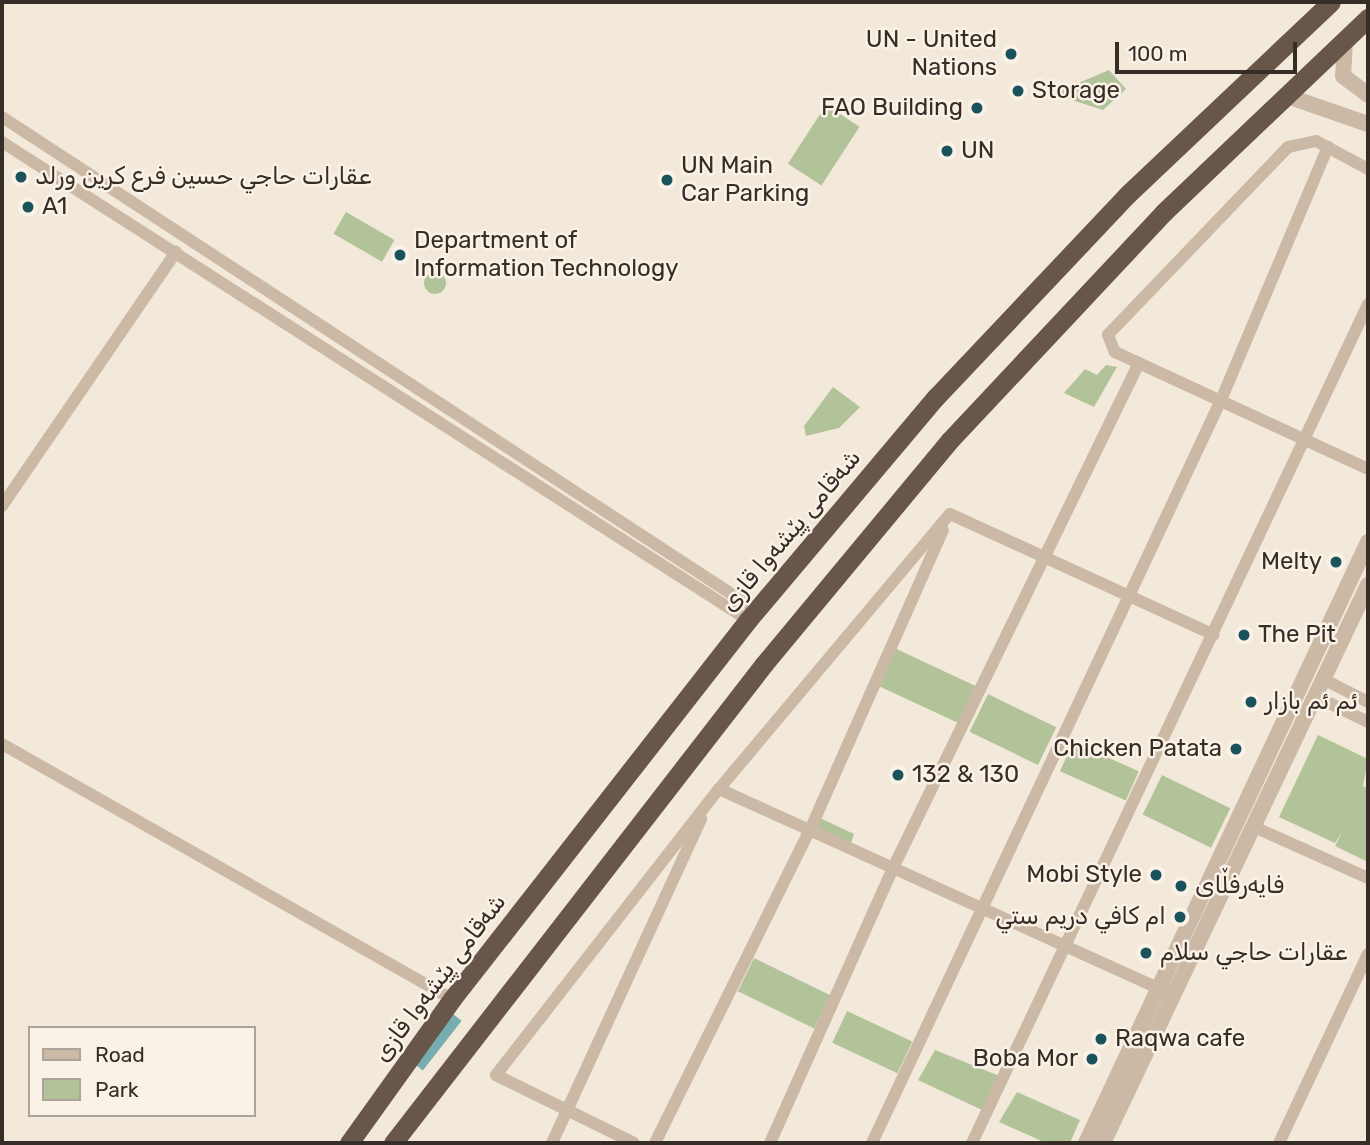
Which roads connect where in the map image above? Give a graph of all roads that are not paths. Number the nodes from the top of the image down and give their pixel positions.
1 (1331, 2) edge
2 (1368, 19) edge
3 (1345, 40) junction
4 (1368, 95) edge
5 (1287, 96) junction
6 (2, 117) edge
7 (1368, 124) edge
8 (2, 142) edge
9 (1328, 147) junction
10 (1368, 169) edge
11 (176, 252) junction
12 (1368, 304) edge
13 (1139, 363) junction
14 (1221, 400) junction
15 (1308, 440) junction
16 (1368, 469) edge
17 (2, 506) edge
18 (950, 514) junction
19 (1368, 542) edge
20 (1043, 557) junction
21 (1368, 585) edge
22 (1129, 597) junction
23 (752, 615) junction
24 (1214, 635) junction
25 (1322, 642) junction
26 (1339, 650) junction
27 (1325, 681) junction
28 (1317, 697) junction
29 (1368, 702) edge
30 (1368, 722) edge
31 (1277, 738) junction
32 (2, 744) edge
33 (1294, 746) junction
34 (719, 789) junction
35 (710, 800) junction
36 (1254, 827) junction
37 (810, 830) junction
38 (893, 868) junction
39 (1368, 878) edge
40 (983, 907) junction
41 (1064, 945) junction
42 (1368, 954) edge
43 (1166, 992) junction
44 (452, 999) junction
45 (567, 1110) junction
46 (349, 1143) edge
47 (393, 1143) edge
48 (552, 1143) edge
49 (634, 1143) edge
50 (655, 1143) edge
51 (770, 1143) edge
52 (872, 1143) edge
53 (972, 1143) edge
54 (1086, 1143) edge
55 (1103, 1143) edge
56 (1279, 1143) edge

1 - 23 highway, شەقامی پێشەوا قازی
2 - 3 highway
3 - 4 street
3 - 5 highway
5 - 7 street
5 - 47 highway
6 - 23 street
8 - 11 street
9 - 10 street
9 - 13 street
9 - 14 street
11 - 17 street
11 - 23 street
12 - 15 street
13 - 14 street
13 - 20 street
14 - 15 street
14 - 22 street
15 - 16 street
15 - 24 street
18 - 20 street
18 - 34 street
18 - 37 street
19 - 25 street
20 - 22 street
20 - 38 street
21 - 26 street
22 - 24 street
22 - 40 street
23 - 44 highway, شەقامی پێشەوا قازی
24 - 41 street
25 - 26 street
25 - 31 street
26 - 27 street
27 - 28 street
27 - 29 street
28 - 30 street
28 - 33 street
31 - 33 street
31 - 43 street
32 - 44 street
33 - 36 street
34 - 35 street
34 - 37 street
35 - 45 street
35 - 45 street
36 - 39 street
36 - 43 street
37 - 38 street
37 - 50 street
38 - 40 street
38 - 51 street
40 - 41 street
40 - 52 street
41 - 43 street
41 - 53 street
42 - 56 street
43 - 54 street
43 - 55 street
44 - 46 highway, شەقامی پێشەوا قازی
45 - 48 street
45 - 49 street

